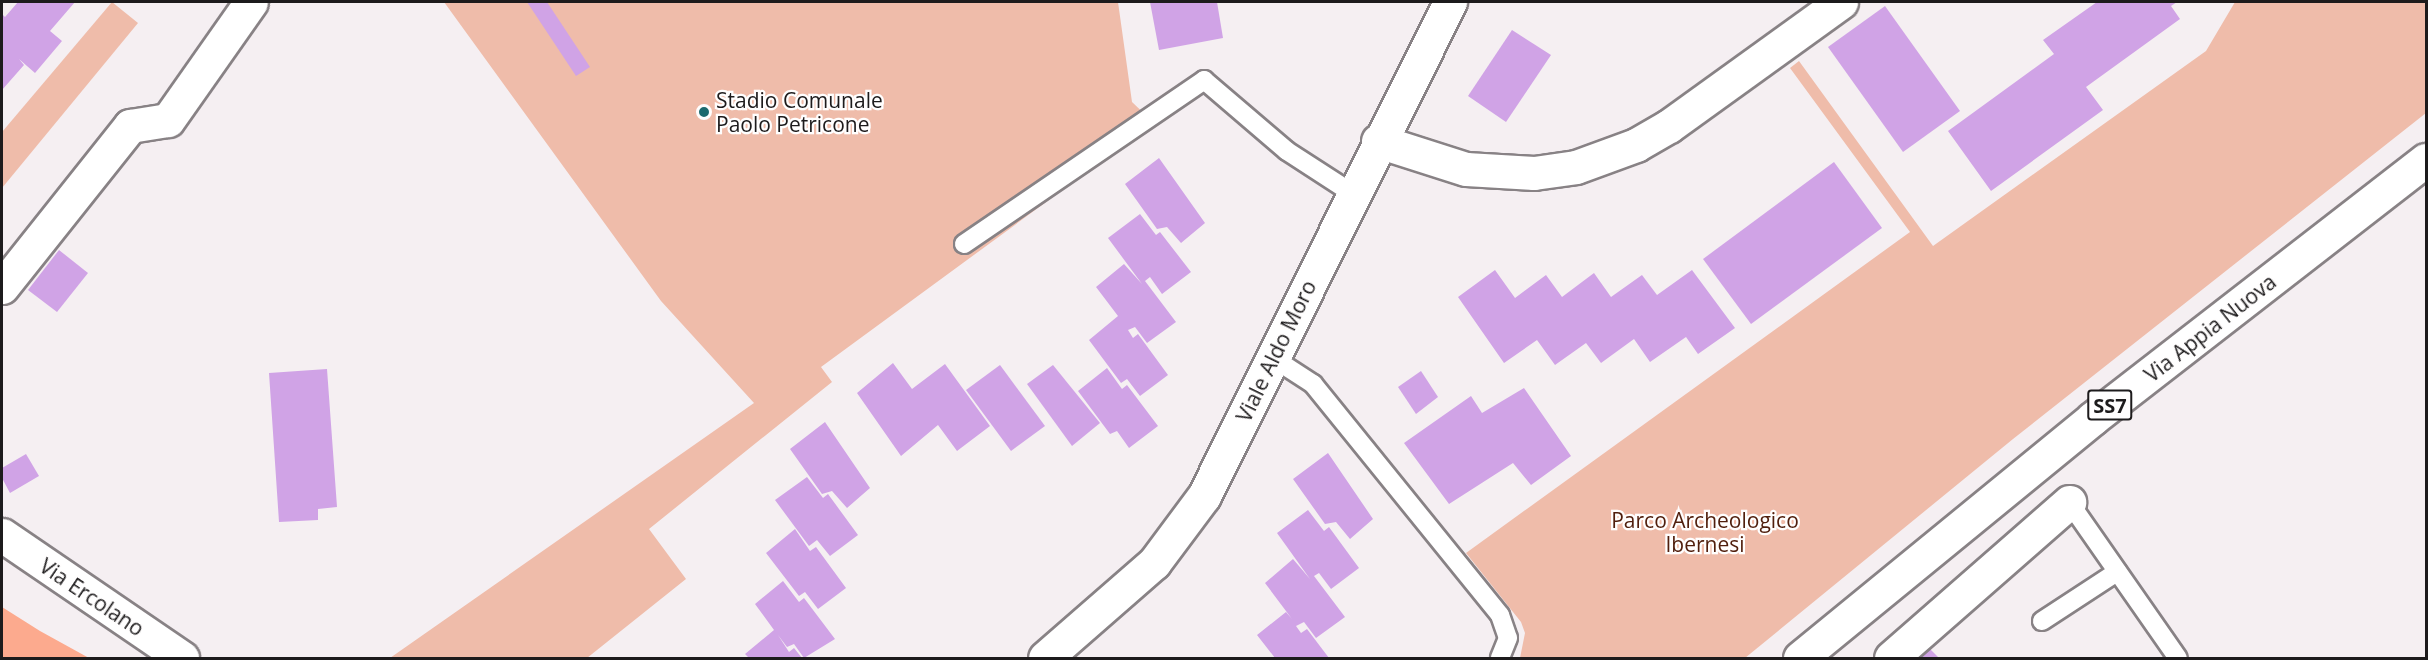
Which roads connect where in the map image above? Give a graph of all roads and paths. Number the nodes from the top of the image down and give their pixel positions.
1 (251, 2) edge
2 (1450, 2) edge
3 (1841, 2) edge
4 (1378, 141) junction
5 (2427, 160) edge
6 (1352, 193) junction
7 (964, 244) dead end
8 (2, 287) edge
9 (1273, 358) junction
10 (2069, 502) joint
11 (2, 535) edge
12 (2117, 573) junction
13 (2042, 621) dead end
14 (2174, 656) edge
15 (182, 658) edge
16 (1045, 658) edge
17 (1500, 658) edge
18 (1800, 658) edge
19 (1891, 658) edge

1 - 8 street
2 - 4 street, Viale Aldo Moro
3 - 4 street
4 - 6 street, Viale Aldo Moro
5 - 18 street, Via Appia Nuova / SS7
6 - 7 lane
6 - 9 street, Viale Aldo Moro
9 - 16 street, Viale Aldo Moro
9 - 17 lane
10 - 12 lane
10 - 19 street
11 - 15 street, Via Ercolano
12 - 13 lane
12 - 14 lane

